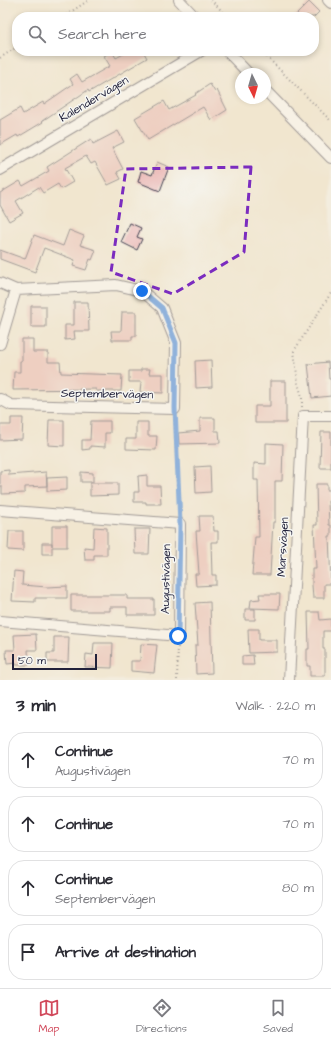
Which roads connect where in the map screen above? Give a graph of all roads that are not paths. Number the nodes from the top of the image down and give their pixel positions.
1 (179, 0) edge
2 (328, 0) edge
3 (331, 3) edge
4 (190, 12) edge
5 (193, 56) edge
6 (232, 56) edge
7 (243, 68) edge
8 (271, 96) edge
9 (331, 158) edge
10 (0, 170) edge
11 (0, 283) edge
12 (16, 290) junction
13 (0, 344) edge
14 (0, 399) edge
15 (331, 416) edge
16 (0, 510) edge
17 (0, 621) edge
18 (289, 680) edge

1 - 4 street
2 - 3 street
5 - 10 street, Kalendervägen
6 - 7 street
8 - 9 street
11 - 12 street
12 - 13 street
12 - 14 street, Septembervägen
15 - 18 street, Marsvägen
16 - 17 street, Augustivägen

